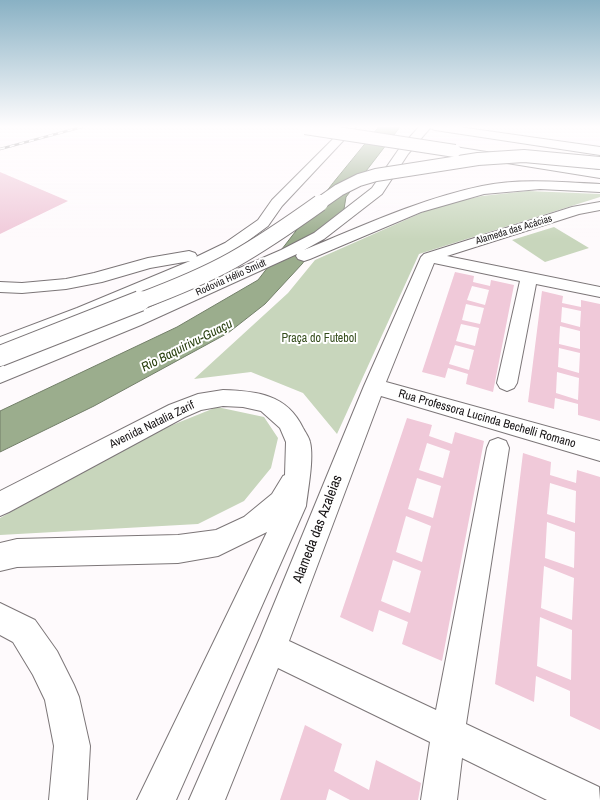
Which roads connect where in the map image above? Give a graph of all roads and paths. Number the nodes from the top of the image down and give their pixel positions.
1 (314, 164) edge
2 (395, 164) edge
3 (444, 164) edge
4 (559, 164) edge
5 (600, 174) edge
6 (600, 188) edge
7 (277, 203) junction
8 (600, 206) edge
9 (190, 256) junction
10 (429, 257) junction
11 (529, 278) junction
12 (0, 287) edge
13 (600, 292) edge
14 (126, 324) junction
15 (0, 331) edge
16 (0, 344) edge
17 (0, 356) edge
18 (0, 375) edge
19 (507, 384) dead end
20 (374, 386) junction
21 (498, 448) dead end
22 (600, 451) edge
23 (298, 474) junction
24 (0, 504) edge
25 (0, 557) edge
26 (0, 618) edge
27 (271, 648) junction
28 (448, 733) junction
29 (68, 800) edge
30 (156, 800) edge
31 (207, 800) edge
32 (438, 800) edge
33 (586, 800) edge

1 - 7 main road
2 - 14 main road, Rodovia Hélio Smidt
3 - 17 main road, bridge
4 - 5 main road
6 - 14 main road
7 - 9 main road
7 - 16 main road
8 - 10 street, Alameda das Acácias
9 - 12 main road
9 - 15 main road
10 - 11 street
10 - 20 street, Alameda das Azaleias
11 - 13 street
11 - 19 street
14 - 18 main road, Rodovia Hélio Smidt
20 - 22 street, Rua Professora Lucinda Bechelli Romano
20 - 27 street, Alameda das Azaleias
21 - 28 street
23 - 24 main road, Avenida Natalia Zarif
23 - 25 main road
23 - 30 main road, Avenida Natalia Zarif
26 - 29 main road
27 - 28 street
27 - 31 street, Alameda das Azaleias
28 - 32 street
28 - 33 street

